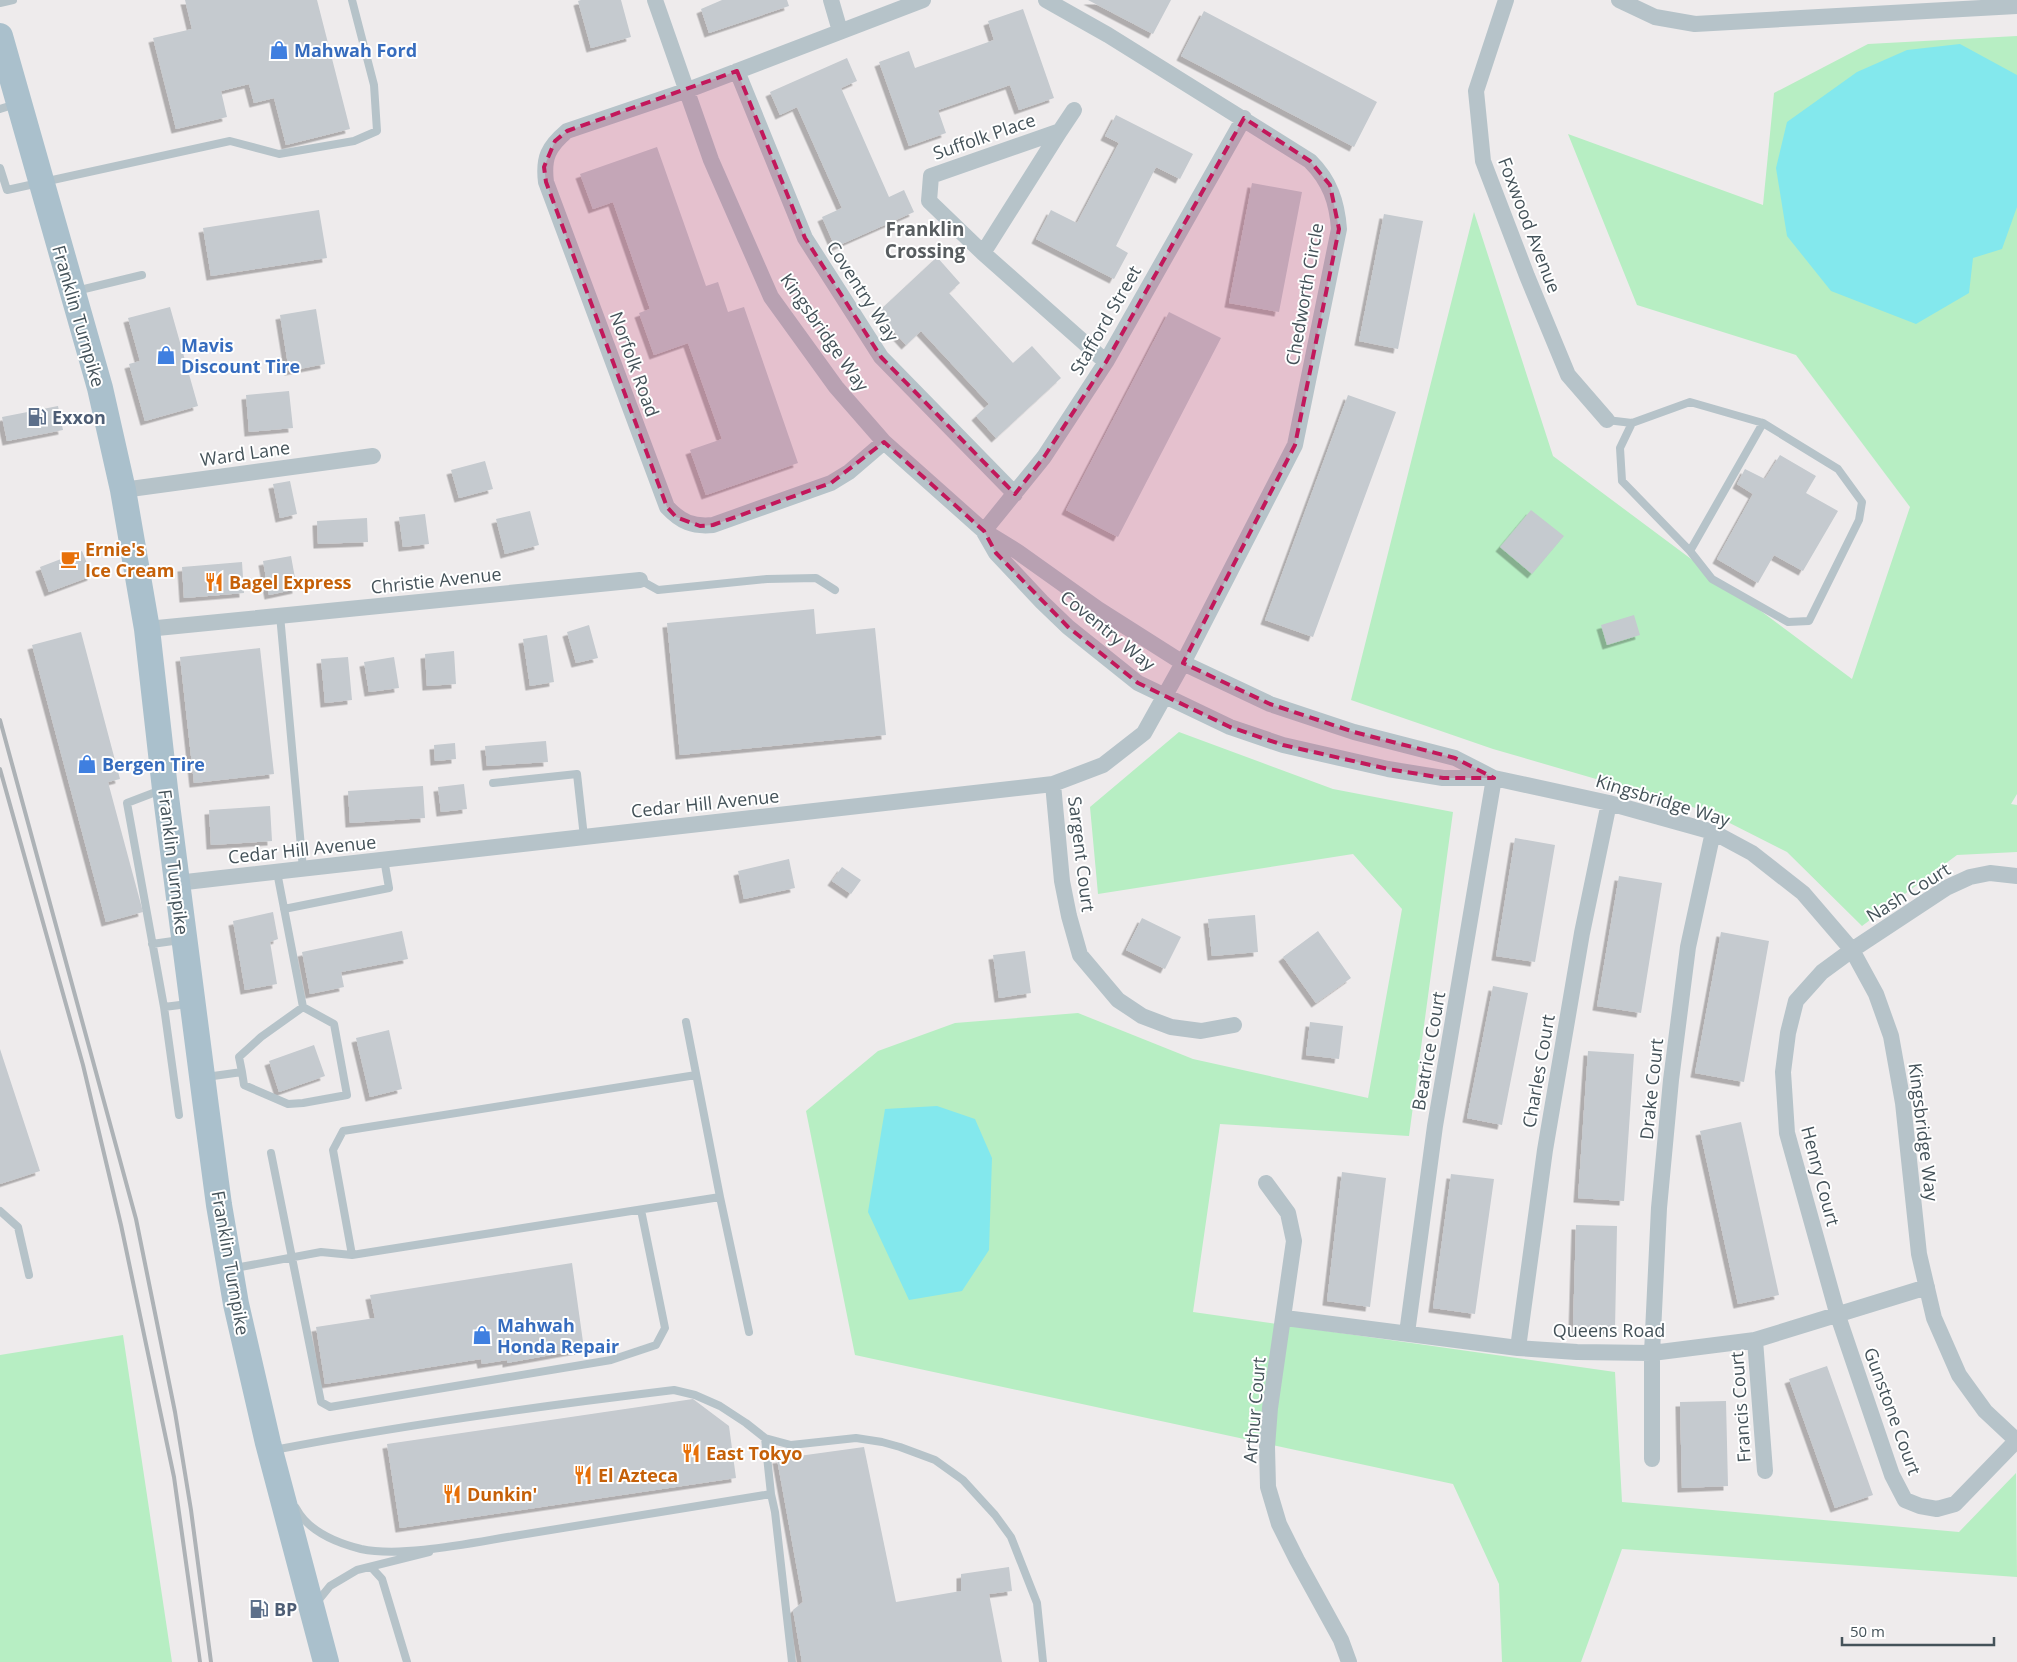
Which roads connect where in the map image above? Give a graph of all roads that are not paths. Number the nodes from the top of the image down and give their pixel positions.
1 (13, 0) edge
2 (352, 0) edge
3 (656, 0) edge
4 (831, 0) edge
5 (923, 0) edge
6 (1046, 0) edge
7 (1506, 0) edge
8 (1619, 0) edge
9 (0, 3) edge
10 (2017, 6) edge
11 (840, 31) junction
12 (0, 39) edge
13 (737, 71) junction
14 (688, 90) junction
15 (9, 106) edge
16 (1074, 110) dead end
17 (1244, 118) junction
18 (1060, 131) junction
19 (0, 168) edge
20 (41, 184) junction
21 (983, 253) junction
22 (142, 275) dead end
23 (72, 292) junction
24 (1106, 362) junction
25 (1607, 420) joint
26 (1632, 423) junction
27 (1763, 423) junction
28 (884, 442) junction
29 (373, 456) dead end
30 (123, 490) junction
31 (1016, 494) junction
32 (984, 531) junction
33 (1690, 551) junction
34 (640, 580) joint
35 (835, 590) dead end
36 (280, 615) junction
37 (147, 628) junction
38 (1183, 663) junction
39 (1165, 696) junction
40 (1494, 778) junction
41 (493, 783) dead end
42 (1053, 784) junction
43 (165, 789) junction
44 (1608, 803) junction
45 (1713, 832) junction
46 (584, 837) junction
47 (384, 860) junction
48 (303, 869) junction
49 (277, 872) junction
50 (2017, 876) edge
51 (177, 883) junction
52 (284, 909) junction
53 (184, 939) junction
54 (152, 944) junction
55 (1852, 950) junction
56 (192, 1003) junction
57 (164, 1007) junction
58 (303, 1007) junction
59 (686, 1022) dead end
60 (1234, 1025) dead end
61 (242, 1072) junction
62 (696, 1075) junction
63 (202, 1077) junction
64 (179, 1115) dead end
65 (271, 1153) dead end
66 (1266, 1183) dead end
67 (720, 1197) junction
68 (641, 1210) junction
69 (0, 1211) edge
70 (352, 1255) junction
71 (291, 1258) junction
72 (230, 1269) junction
73 (29, 1276) dead end
74 (1927, 1287) junction
75 (1838, 1316) junction
76 (1285, 1318) junction
77 (748, 1332) dead end
78 (1407, 1333) junction
79 (1755, 1340) junction
80 (1518, 1348) junction
81 (1652, 1354) junction
82 (765, 1438) junction
83 (2017, 1441) edge
84 (1652, 1458) dead end
85 (273, 1459) junction
86 (1765, 1471) dead end
87 (770, 1494) junction
88 (454, 1545) junction
89 (371, 1567) junction
90 (312, 1607) junction
91 (326, 1662) edge
92 (407, 1662) edge
93 (792, 1662) edge
94 (1043, 1662) edge
95 (1349, 1662) edge

1 - 9 lane
2 - 20 lane
3 - 14 street, Kingsbridge Way
4 - 11 street
5 - 11 street
6 - 17 street, Chedworth Circle
7 - 25 street, Foxwood Avenue
8 - 10 street
11 - 13 street
12 - 15 main road, Franklin Turnpike
13 - 14 street
13 - 31 street, Coventry Way
14 - 28 street, Kingsbridge Way
14 - 28 street, Norfolk Road
15 - 20 main road, Franklin Turnpike
16 - 18 street, Suffolk Place
17 - 24 street, Stafford Street
17 - 38 street, Chedworth Circle
18 - 21 street, Suffolk Place
18 - 21 street, Suffolk Place
19 - 20 lane
20 - 23 main road, Franklin Turnpike
21 - 24 street, Suffolk Place
22 - 23 lane
23 - 30 main road, Franklin Turnpike
24 - 31 street, Stafford Street
25 - 26 lane
26 - 27 lane
26 - 33 lane
27 - 33 lane
27 - 33 lane
28 - 32 street, Kingsbridge Way
29 - 30 street, Ward Lane
30 - 37 main road, Franklin Turnpike
31 - 32 street, Stafford Street
32 - 38 street, Coventry Way
32 - 39 street, Coventry Way
34 - 35 lane
34 - 36 street, Christie Avenue
36 - 37 street, Christie Avenue
36 - 48 lane
37 - 43 main road, Franklin Turnpike
38 - 39 street, Cedar Hill Avenue
38 - 40 street, Kingsbridge Way
39 - 40 street, Coventry Way
39 - 42 street, Cedar Hill Avenue
40 - 44 street, Kingsbridge Way
40 - 78 street, Beatrice Court
41 - 46 lane
42 - 46 street, Cedar Hill Avenue
42 - 60 street, Sargent Court
43 - 51 main road, Franklin Turnpike
43 - 54 lane
44 - 45 street, Kingsbridge Way
44 - 80 street, Charles Court
45 - 55 street, Kingsbridge Way
45 - 81 street, Drake Court
46 - 47 street, Cedar Hill Avenue
47 - 48 street, Cedar Hill Avenue
47 - 52 lane
48 - 49 street, Cedar Hill Avenue
49 - 51 street, Cedar Hill Avenue
49 - 52 lane
50 - 55 street, Nash Court
51 - 53 main road, Franklin Turnpike
52 - 58 lane
53 - 54 lane
53 - 56 main road, Franklin Turnpike
54 - 57 lane
55 - 74 street, Kingsbridge Way
55 - 75 street, Henry Court
56 - 57 lane
56 - 63 main road, Franklin Turnpike
57 - 64 lane
58 - 61 lane
58 - 61 lane
59 - 62 lane
61 - 63 lane
62 - 67 lane
62 - 70 lane
63 - 72 main road, Franklin Turnpike
65 - 71 lane
66 - 76 street, Arthur Court
67 - 68 lane
67 - 77 lane
68 - 70 lane
68 - 71 lane
69 - 73 lane
70 - 71 lane
71 - 72 lane
72 - 85 main road, Franklin Turnpike
74 - 75 street, Queens Road
74 - 83 street, Kingsbridge Way
75 - 79 street, Queens Road
75 - 83 street, Gunstone Court
76 - 78 street, Queens Road
76 - 95 street, Arthur Court
78 - 80 street, Queens Road
79 - 81 street, Queens Road
79 - 86 street, Francis Court
80 - 81 street, Queens Road
81 - 84 street, Drake Court
82 - 85 lane
82 - 87 lane
82 - 94 lane
85 - 88 lane
85 - 90 main road, Franklin Turnpike
87 - 88 lane
87 - 93 lane
88 - 89 lane
89 - 90 lane
89 - 92 lane
90 - 91 main road, Franklin Turnpike

